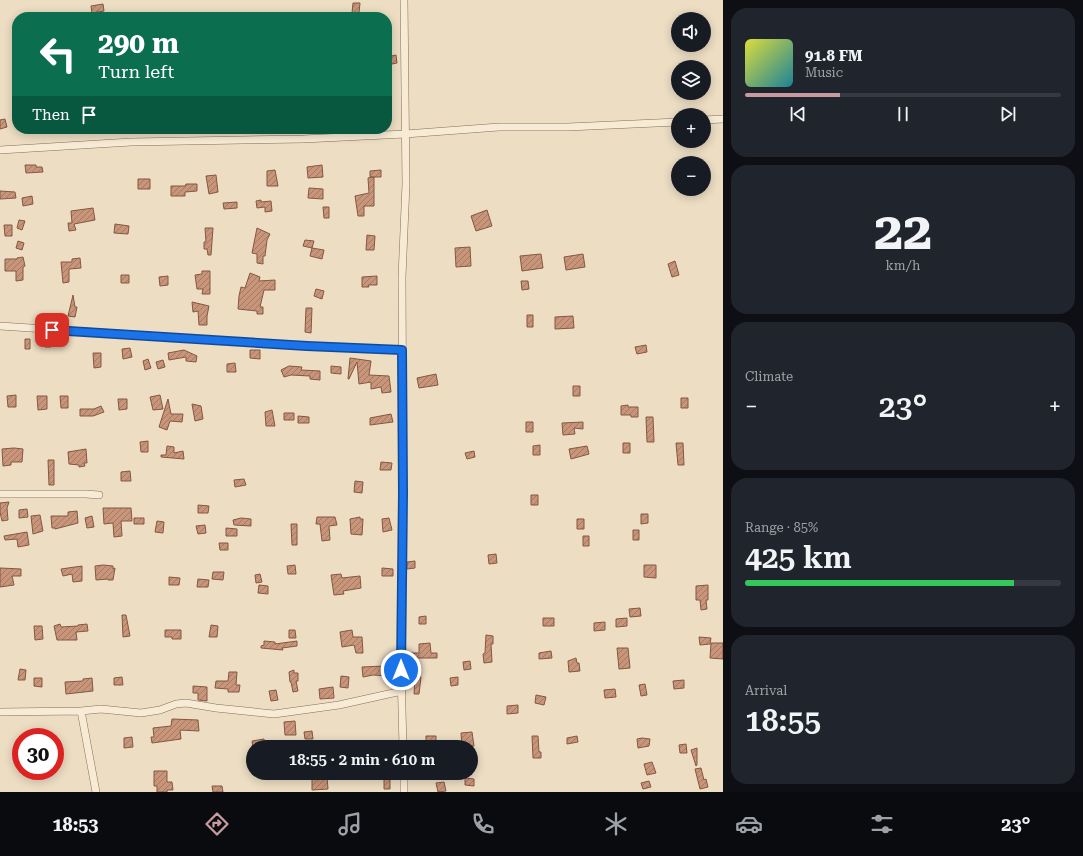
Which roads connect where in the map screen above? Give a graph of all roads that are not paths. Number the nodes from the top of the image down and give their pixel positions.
1 (404, 0) edge
2 (723, 119) edge
3 (711, 120) edge
4 (671, 122) edge
5 (405, 134) junction
6 (0, 150) edge
7 (0, 326) edge
8 (402, 350) junction
9 (0, 494) edge
10 (99, 495) dead end
11 (402, 691) junction
12 (81, 711) junction
13 (0, 712) edge
14 (403, 740) edge
15 (404, 780) edge
16 (96, 792) edge
17 (404, 792) edge

1 - 5 street
2 - 3 street
4 - 5 street
5 - 6 street
5 - 8 street
7 - 8 street
8 - 11 street
9 - 10 street
11 - 12 street
11 - 14 street
12 - 13 street
12 - 16 street
15 - 17 street

